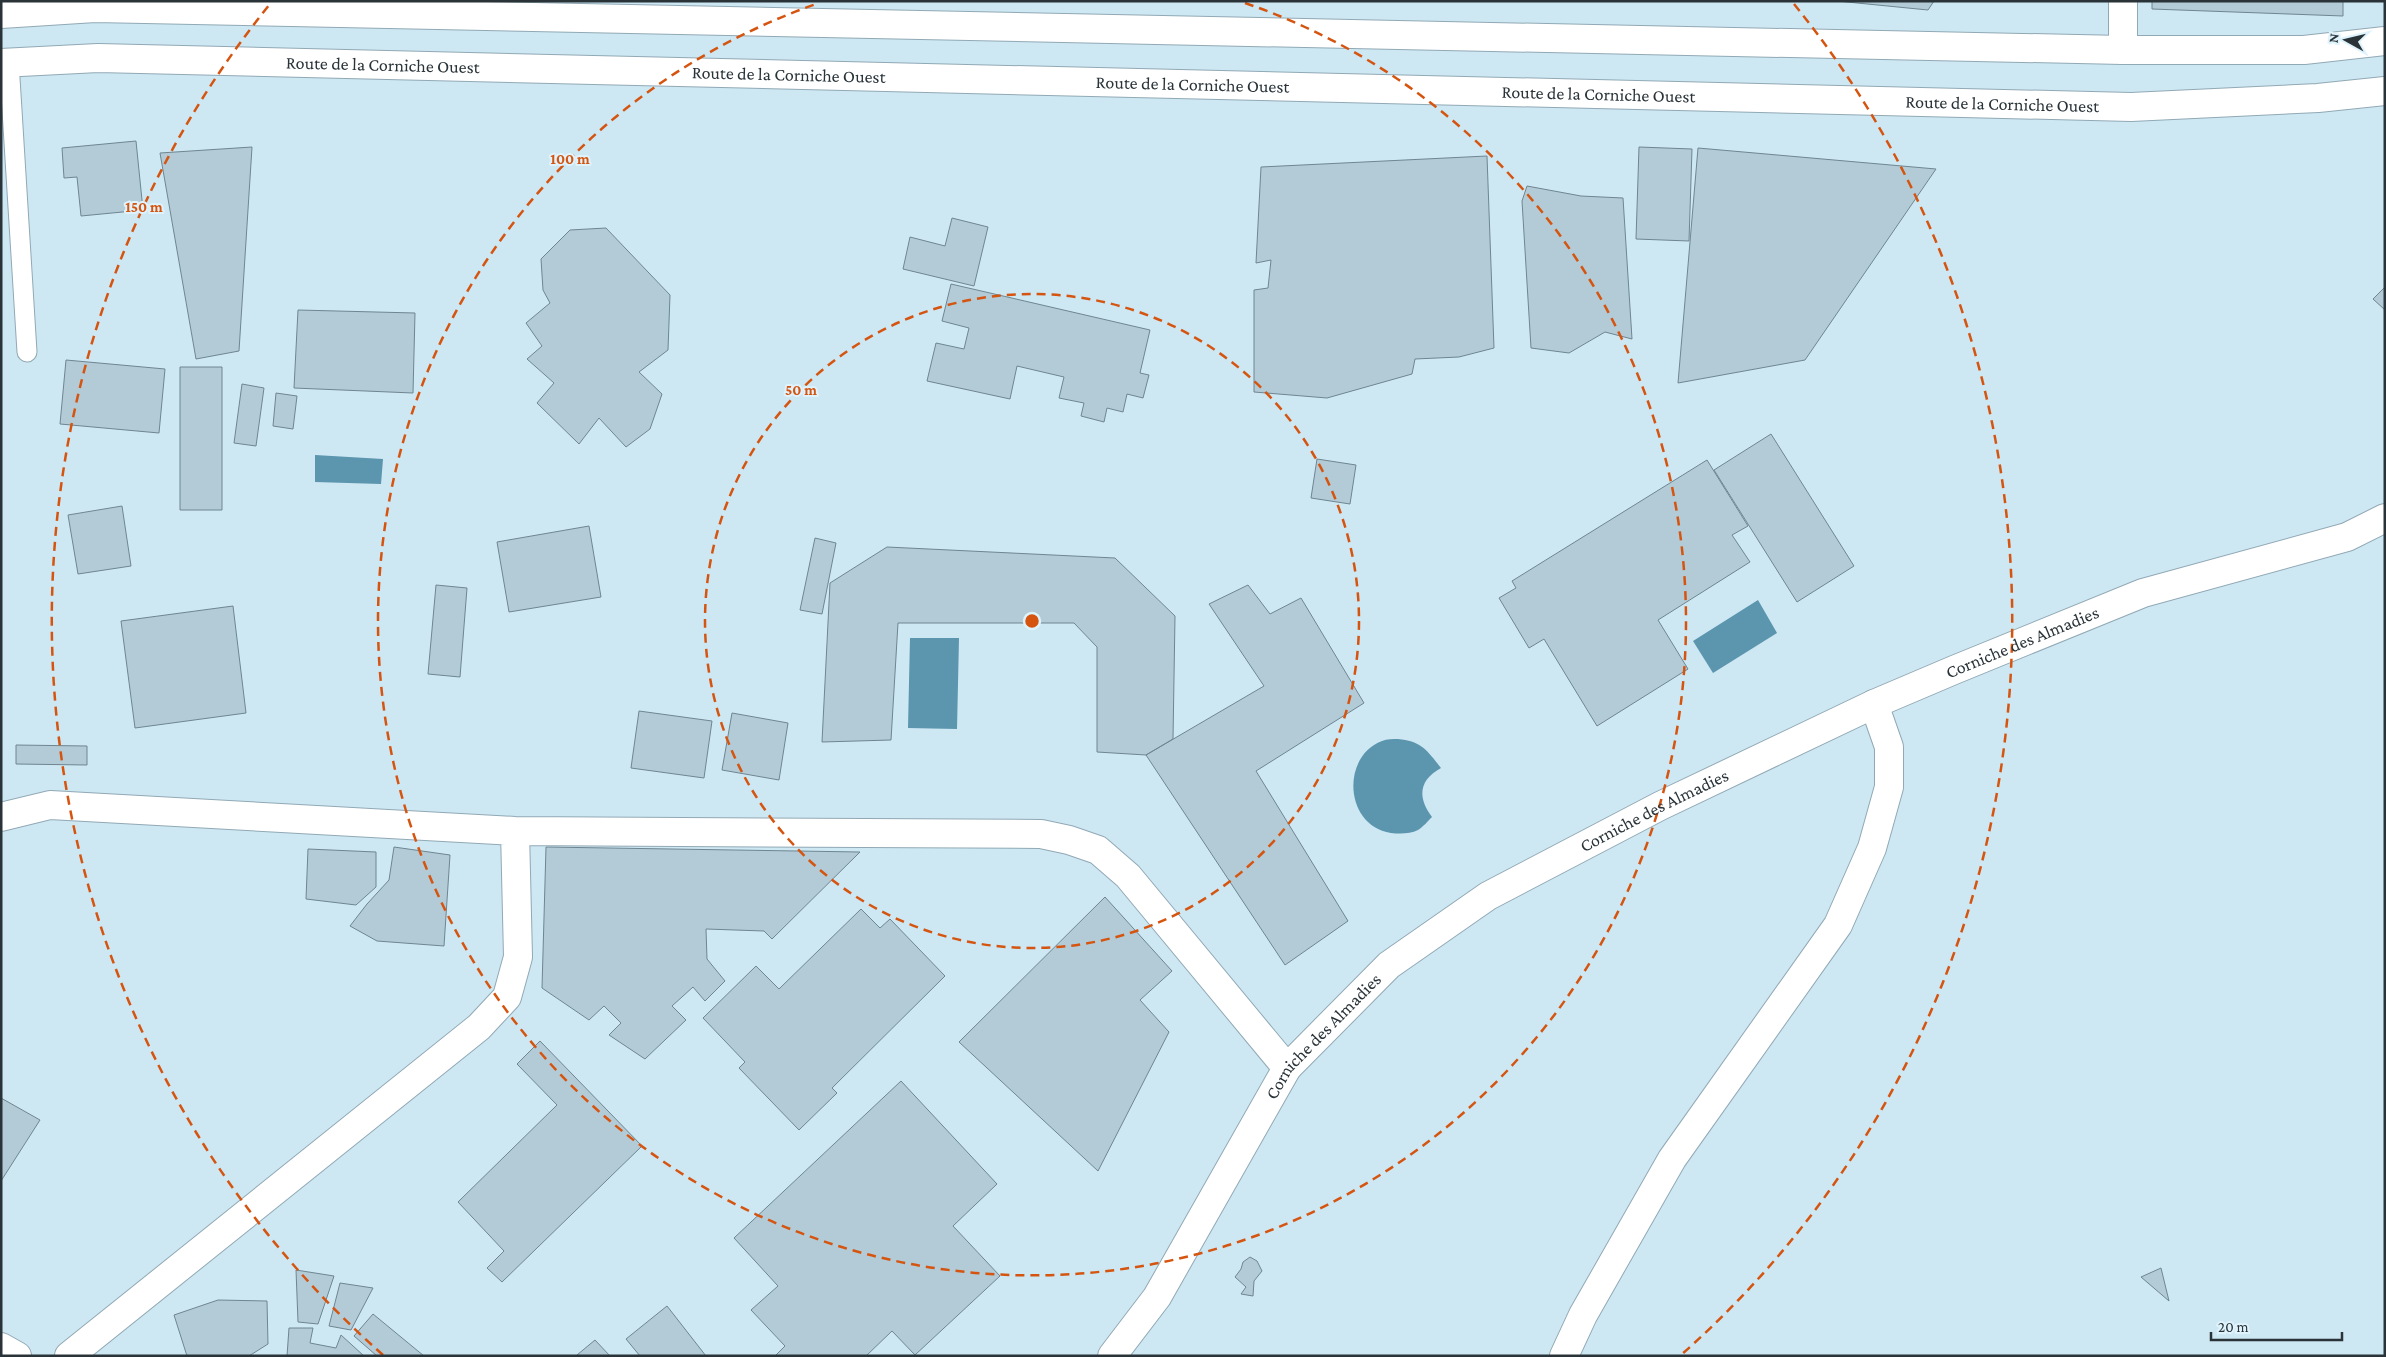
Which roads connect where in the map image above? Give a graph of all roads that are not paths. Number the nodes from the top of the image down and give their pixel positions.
1 (2123, 1) edge
2 (1, 14) edge
3 (2385, 41) edge
4 (2122, 50) junction
5 (5, 63) edge
6 (2385, 91) edge
7 (27, 352) dead end
8 (2385, 518) edge
9 (1874, 704) junction
10 (1, 817) edge
11 (515, 832) junction
12 (1287, 1068) junction
13 (1, 1347) edge
14 (17, 1356) edge
15 (69, 1356) edge
16 (1112, 1356) edge
17 (1564, 1356) edge

1 - 4 main road
2 - 4 main road
3 - 4 main road
5 - 6 main road, Route de la Corniche Ouest
5 - 7 lane
8 - 9 main road, Corniche des Almadies
9 - 12 main road, Corniche des Almadies
9 - 17 main road
10 - 11 main road
11 - 12 main road
11 - 15 main road
12 - 16 main road, Corniche des Almadies
13 - 14 main road

